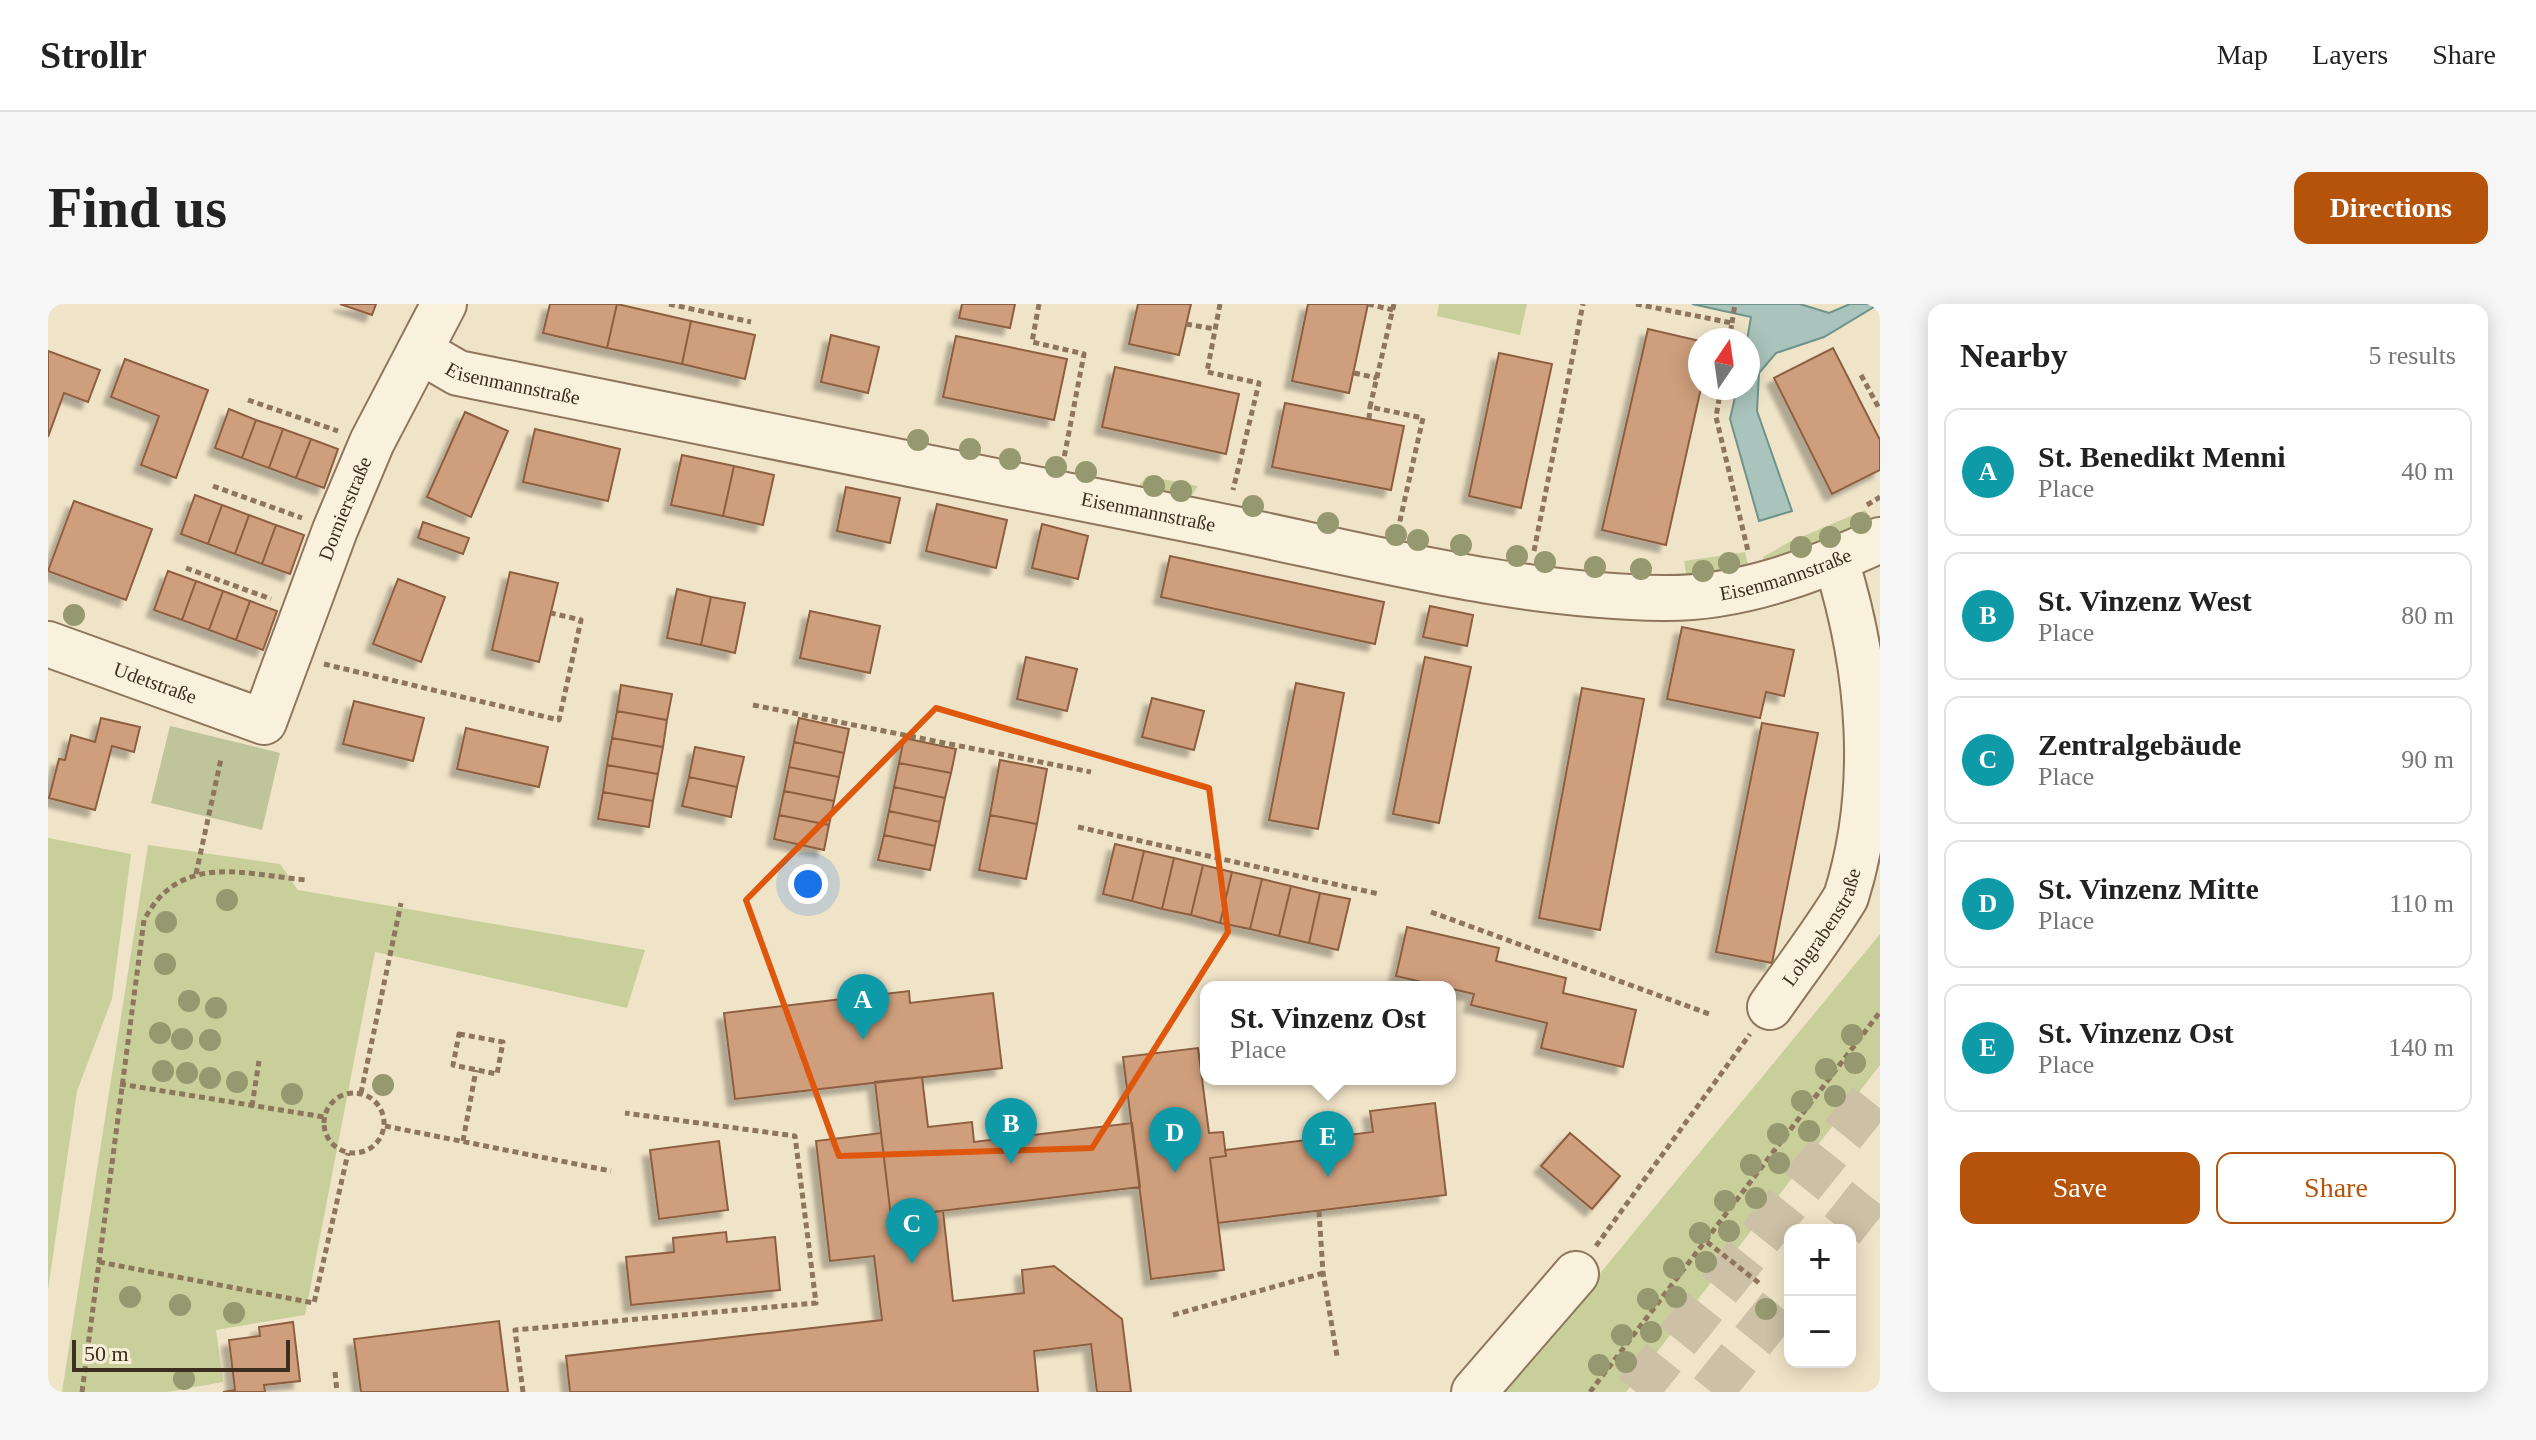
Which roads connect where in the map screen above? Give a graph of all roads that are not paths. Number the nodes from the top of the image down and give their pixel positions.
1 (444, 304) edge
2 (420, 351) junction
3 (1872, 523) edge
4 (1836, 561) junction
5 (48, 644) edge
6 (264, 722) joint
7 (1770, 1007) road end
8 (1576, 1274) road end
9 (1474, 1392) edge

1 - 2 street, Dornierstraße
2 - 4 street, Eisenmannstraße
2 - 6 street, Dornierstraße
3 - 4 street, Eisenmannstraße
4 - 7 street, Lohgrabenstraße
5 - 6 street, Udetstraße
8 - 9 street

